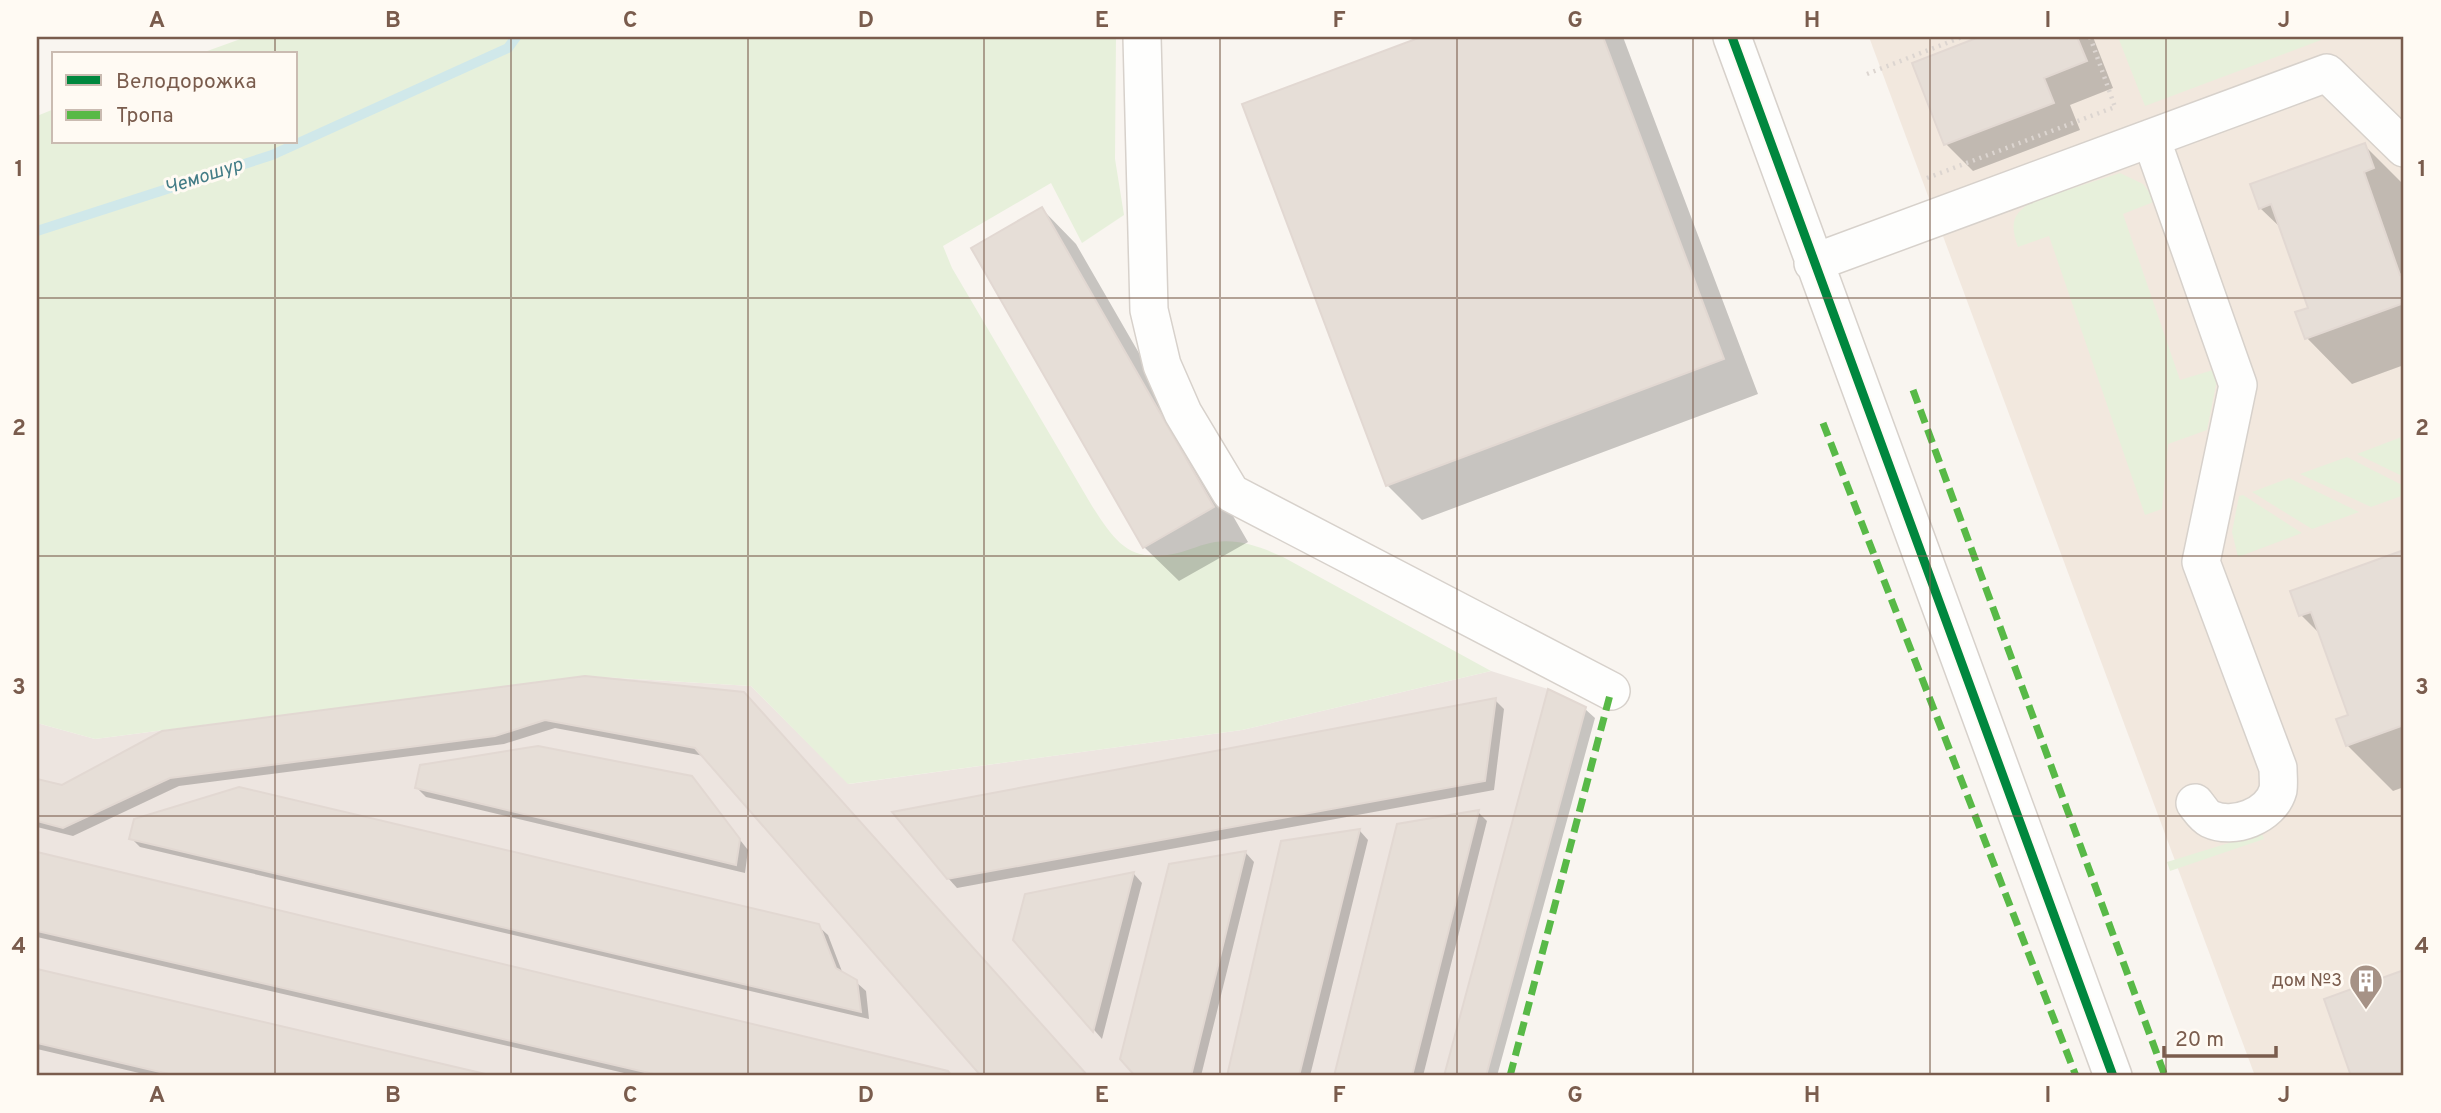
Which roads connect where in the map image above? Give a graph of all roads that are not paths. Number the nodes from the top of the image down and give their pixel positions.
1 (1142, 37) edge
2 (1732, 37) edge
3 (2151, 138) junction
4 (2404, 148) edge
5 (1813, 263) junction
6 (1611, 691) dead end
7 (2195, 803) dead end
8 (2113, 1076) edge

1 - 6 street
2 - 5 street
3 - 4 street
3 - 5 street
3 - 7 street
5 - 8 street

